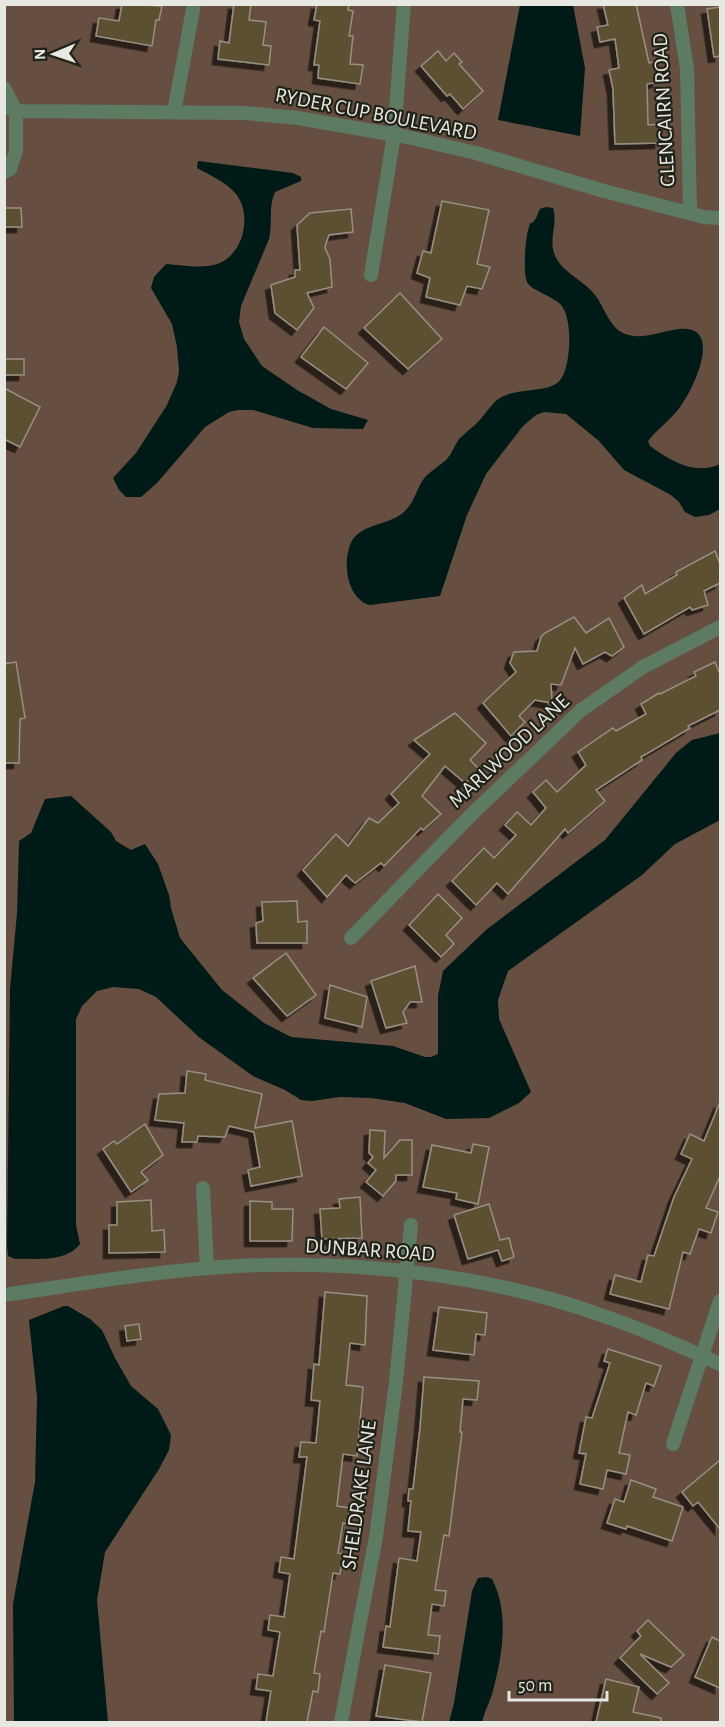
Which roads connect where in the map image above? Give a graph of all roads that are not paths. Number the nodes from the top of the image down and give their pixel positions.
1 (194, 4) edge
2 (404, 4) edge
3 (677, 4) edge
4 (4, 88) edge
5 (8, 110) edge
6 (174, 112) junction
7 (394, 135) junction
8 (4, 172) edge
9 (690, 213) junction
10 (720, 218) edge
11 (371, 275) dead end
12 (720, 627) edge
13 (351, 938) dead end
14 (203, 1188) dead end
15 (411, 1226) dead end
16 (207, 1268) junction
17 (406, 1272) junction
18 (4, 1295) edge
19 (720, 1301) edge
20 (702, 1356) junction
21 (720, 1364) edge
22 (674, 1444) dead end
23 (341, 1722) edge

1 - 6 street
2 - 7 street
3 - 9 street, GLENCAIRN ROAD
4 - 5 street
5 - 6 street, RYDER CUP BOULEVARD
5 - 8 street
6 - 7 street, RYDER CUP BOULEVARD
7 - 9 street, RYDER CUP BOULEVARD
7 - 11 street
9 - 10 street, RYDER CUP BOULEVARD
12 - 13 street, MARLWOOD LANE
14 - 16 street
15 - 17 street, SHELDRAKE LANE
16 - 17 street, DUNBAR ROAD
16 - 18 street, DUNBAR ROAD
17 - 20 street, DUNBAR ROAD
17 - 23 street, SHELDRAKE LANE
19 - 20 street
20 - 21 street, DUNBAR ROAD
20 - 22 street

